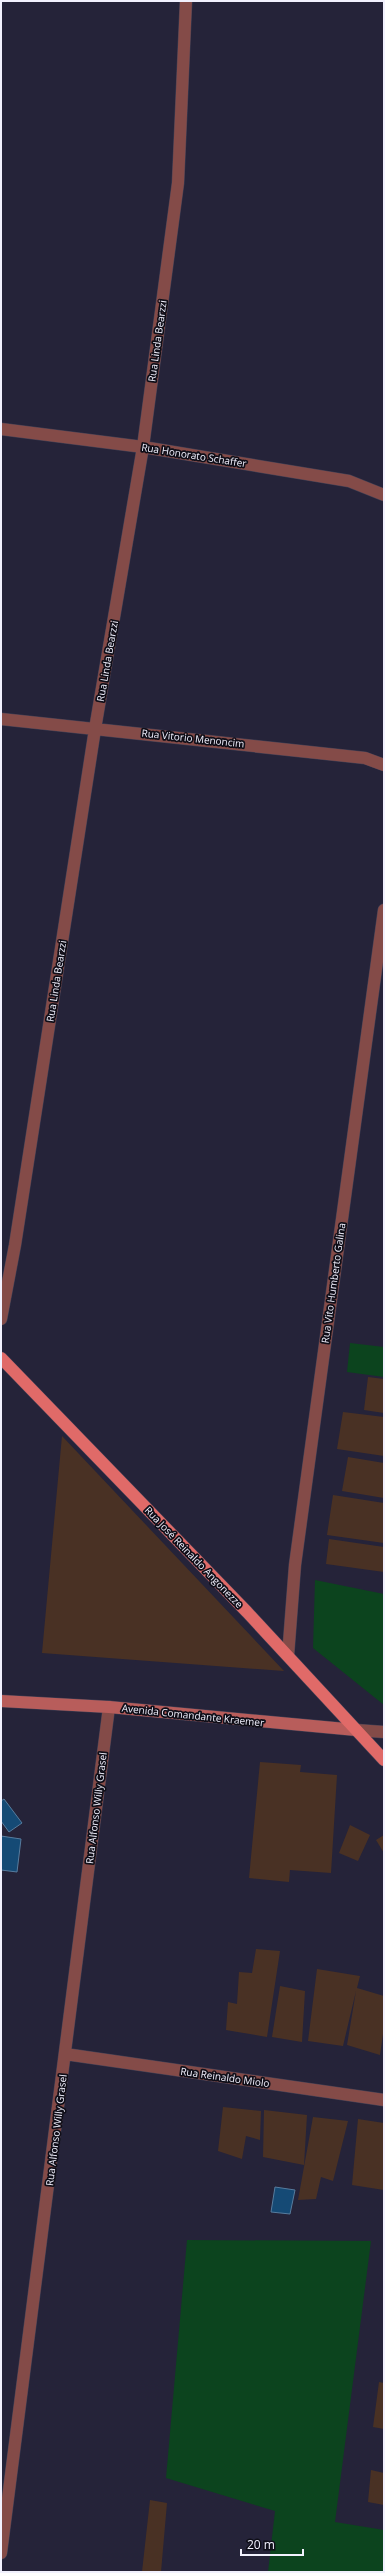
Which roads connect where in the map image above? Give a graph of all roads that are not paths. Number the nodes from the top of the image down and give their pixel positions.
1 (186, 1) edge
2 (1, 429) edge
3 (143, 446) junction
4 (384, 495) edge
5 (1, 719) edge
6 (95, 729) junction
7 (384, 765) edge
8 (384, 910) edge
9 (1, 1318) edge
10 (1, 1358) edge
11 (288, 1656) junction
12 (1, 1701) edge
13 (109, 1706) junction
14 (356, 1730) junction
15 (384, 1732) edge
16 (384, 1760) edge
17 (65, 2054) junction
18 (384, 2100) edge
19 (1, 2553) edge

1 - 3 street, Rua Linda Bearzzi
2 - 3 street, Rua Honorato Schaffer
3 - 4 street, Rua Honorato Schaffer
3 - 6 street, Rua Linda Bearzzi
5 - 6 street, Rua Vitorio Menoncim
6 - 7 street, Rua Vitorio Menoncim
6 - 9 street, Rua Linda Bearzzi
8 - 11 street, Rua Vito Humberto Galina
10 - 11 main road, Rua José Reinaldo Angonezze
11 - 14 main road, Rua José Reinaldo Angonezze
12 - 13 main road, Avenida Comandante Kraemer
13 - 14 main road, Avenida Comandante Kraemer
13 - 17 street, Rua Alfonso Willy Grasel
14 - 15 street, Avenida Comandante Kraemer
14 - 16 main road, Rua José Reinaldo Angonezze
17 - 18 street, Rua Reinaldo Miolo
17 - 19 street, Rua Alfonso Willy Grasel

